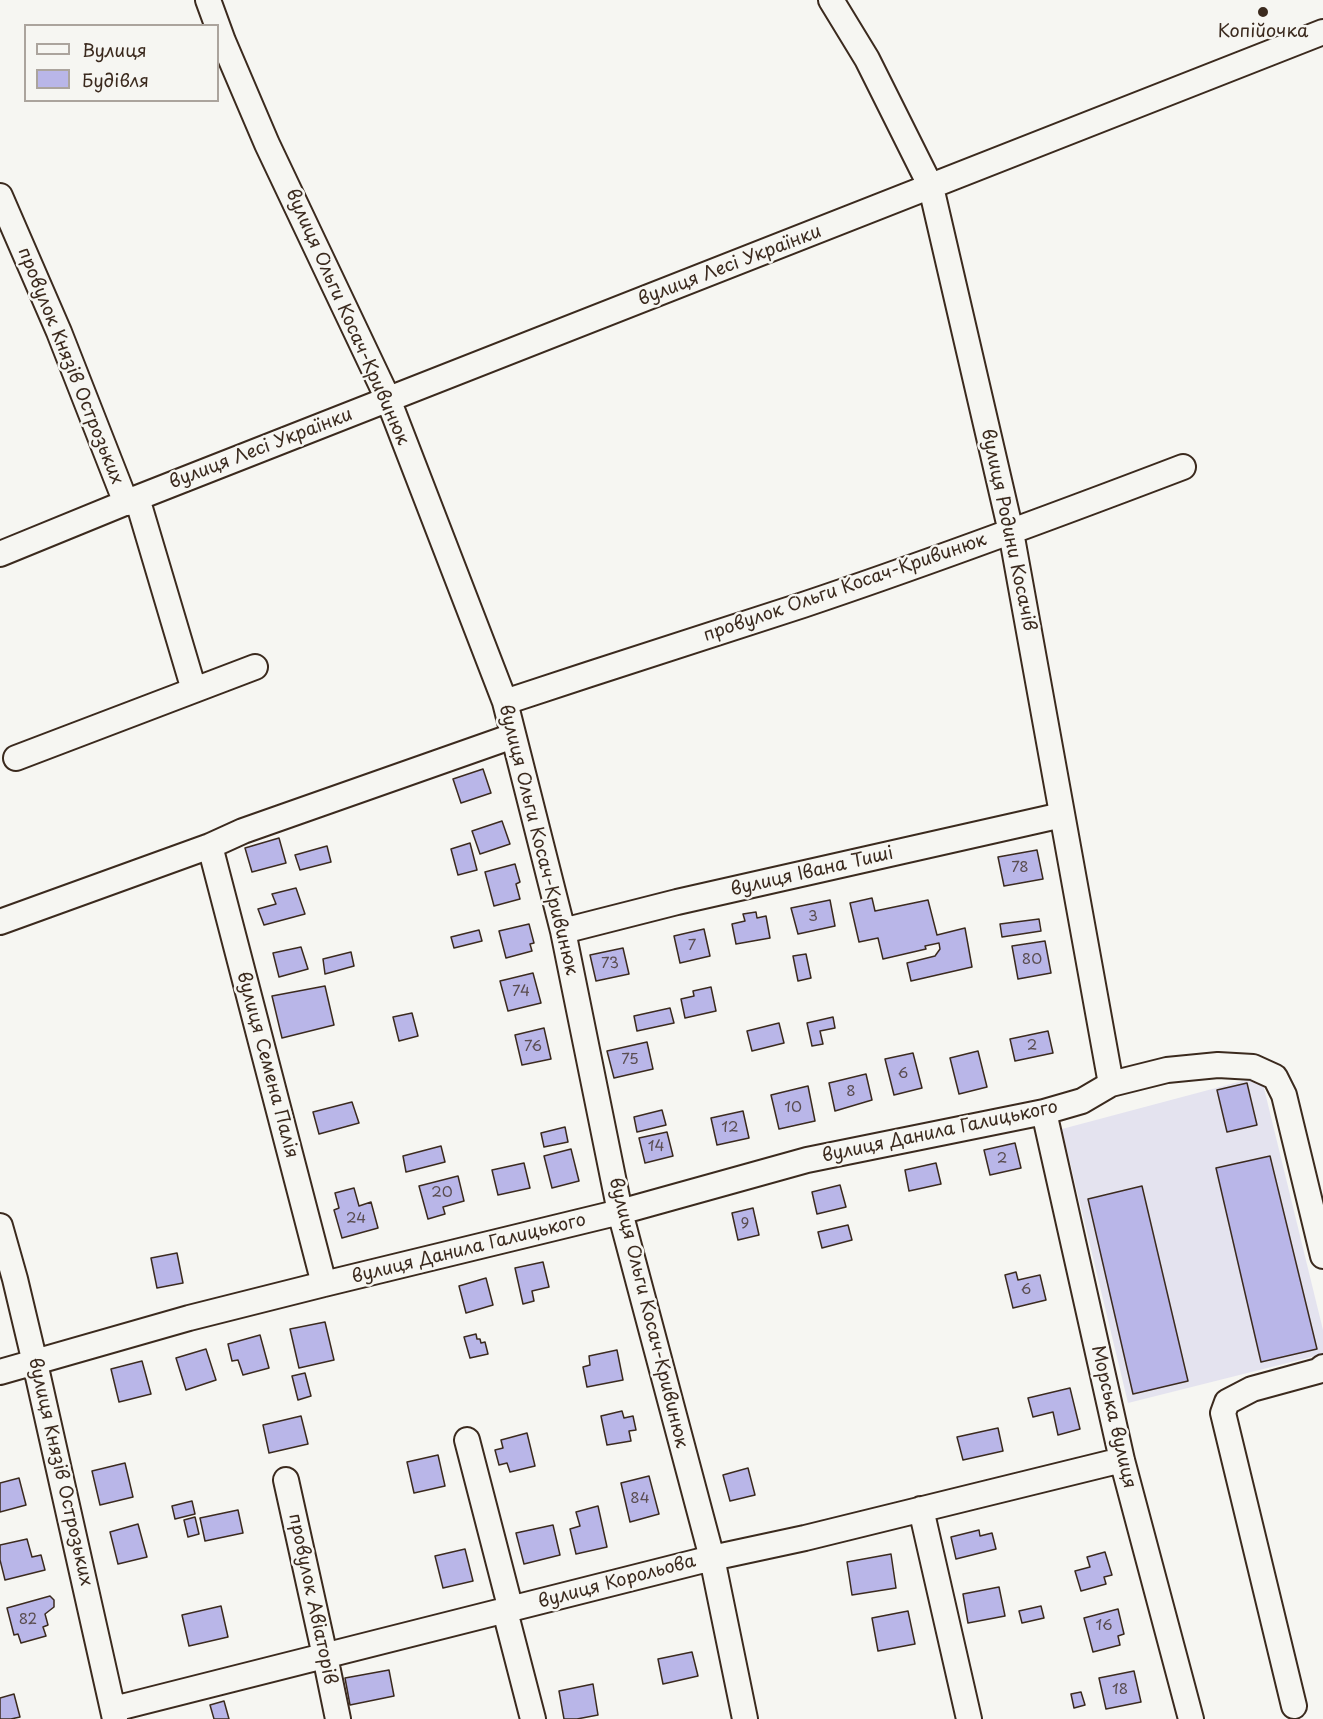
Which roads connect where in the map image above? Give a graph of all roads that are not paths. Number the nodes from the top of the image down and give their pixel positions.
1 (208, 0) edge
2 (831, 0) edge
3 (217, 24) edge
4 (219, 30) edge
5 (1323, 32) edge
6 (931, 187) junction
7 (2, 204) edge
8 (388, 399) junction
9 (1183, 467) dead end
10 (131, 501) junction
11 (1011, 532) junction
12 (0, 554) edge
13 (255, 667) dead end
14 (194, 690) junction
15 (505, 702) junction
16 (513, 736) junction
17 (16, 758) dead end
18 (1062, 815) junction
19 (210, 846) junction
20 (0, 922) edge
21 (562, 931) junction
22 (1111, 1084) junction
23 (1044, 1112) junction
24 (620, 1212) junction
25 (0, 1226) edge
26 (1323, 1256) edge
27 (324, 1284) junction
28 (34, 1363) junction
29 (1323, 1367) edge
30 (0, 1372) edge
31 (467, 1440) dead end
32 (1122, 1460) junction
33 (286, 1480) dead end
34 (921, 1509) junction
35 (712, 1558) junction
36 (508, 1611) junction
37 (326, 1656) junction
38 (1294, 1706) dead end
39 (115, 1714) edge
40 (338, 1719) edge
41 (533, 1719) edge
42 (745, 1719) edge
43 (969, 1719) edge
44 (1191, 1719) edge

1 - 3 street, вулиця Ольги Косач-Кривинюк
2 - 6 street, вулиця Родини Косачів
4 - 8 street, вулиця Ольги Косач-Кривинюк
5 - 6 street, вулиця Лесі Українки
6 - 8 street, вулиця Лесі Українки
6 - 11 street, вулиця Родини Косачів
7 - 10 street, провулок Князів Острозьких
8 - 10 street, вулиця Лесі Українки
8 - 15 street, вулиця Ольги Косач-Кривинюк
9 - 11 street, провулок Ольги Косач-Кривинюк
10 - 12 street, вулиця Лесі Українки
10 - 14 street
11 - 15 street, провулок Ольги Косач-Кривинюк
11 - 18 street, вулиця Родини Косачів
13 - 14 street
14 - 17 street
15 - 16 street, вулиця Ольги Косач-Кривинюк
16 - 19 street
16 - 21 street, вулиця Ольги Косач-Кривинюк
18 - 21 street, вулиця Івана Тиші
18 - 22 street, вулиця Родини Косачів
19 - 20 street
19 - 27 street, вулиця Семена Палія
21 - 24 street, вулиця Ольги Косач-Кривинюк
22 - 23 street, вулиця Данила Галицького
22 - 26 street, вулиця Данила Галицького
23 - 24 street, вулиця Данила Галицького
23 - 32 street, Морська вулиця
24 - 27 street, вулиця Данила Галицького
24 - 35 street, вулиця Ольги Косач-Кривинюк
25 - 28 street, вулиця Князів Острозьких
27 - 28 street, вулиця Данила Галицького
28 - 30 street, вулиця Данила Галицького
28 - 39 street, вулиця Князів Острозьких
29 - 38 street
31 - 36 street
32 - 34 street, вулиця Корольова
32 - 44 street, Морська вулиця
33 - 37 street, провулок Авіаторів
34 - 35 street, вулиця Корольова
34 - 43 street
35 - 36 street, вулиця Корольова
35 - 42 street, вулиця Ольги Косач-Кривинюк
36 - 37 street, вулиця Корольова
36 - 41 street
37 - 39 street, вулиця Корольова
37 - 40 street, провулок Авіаторів

